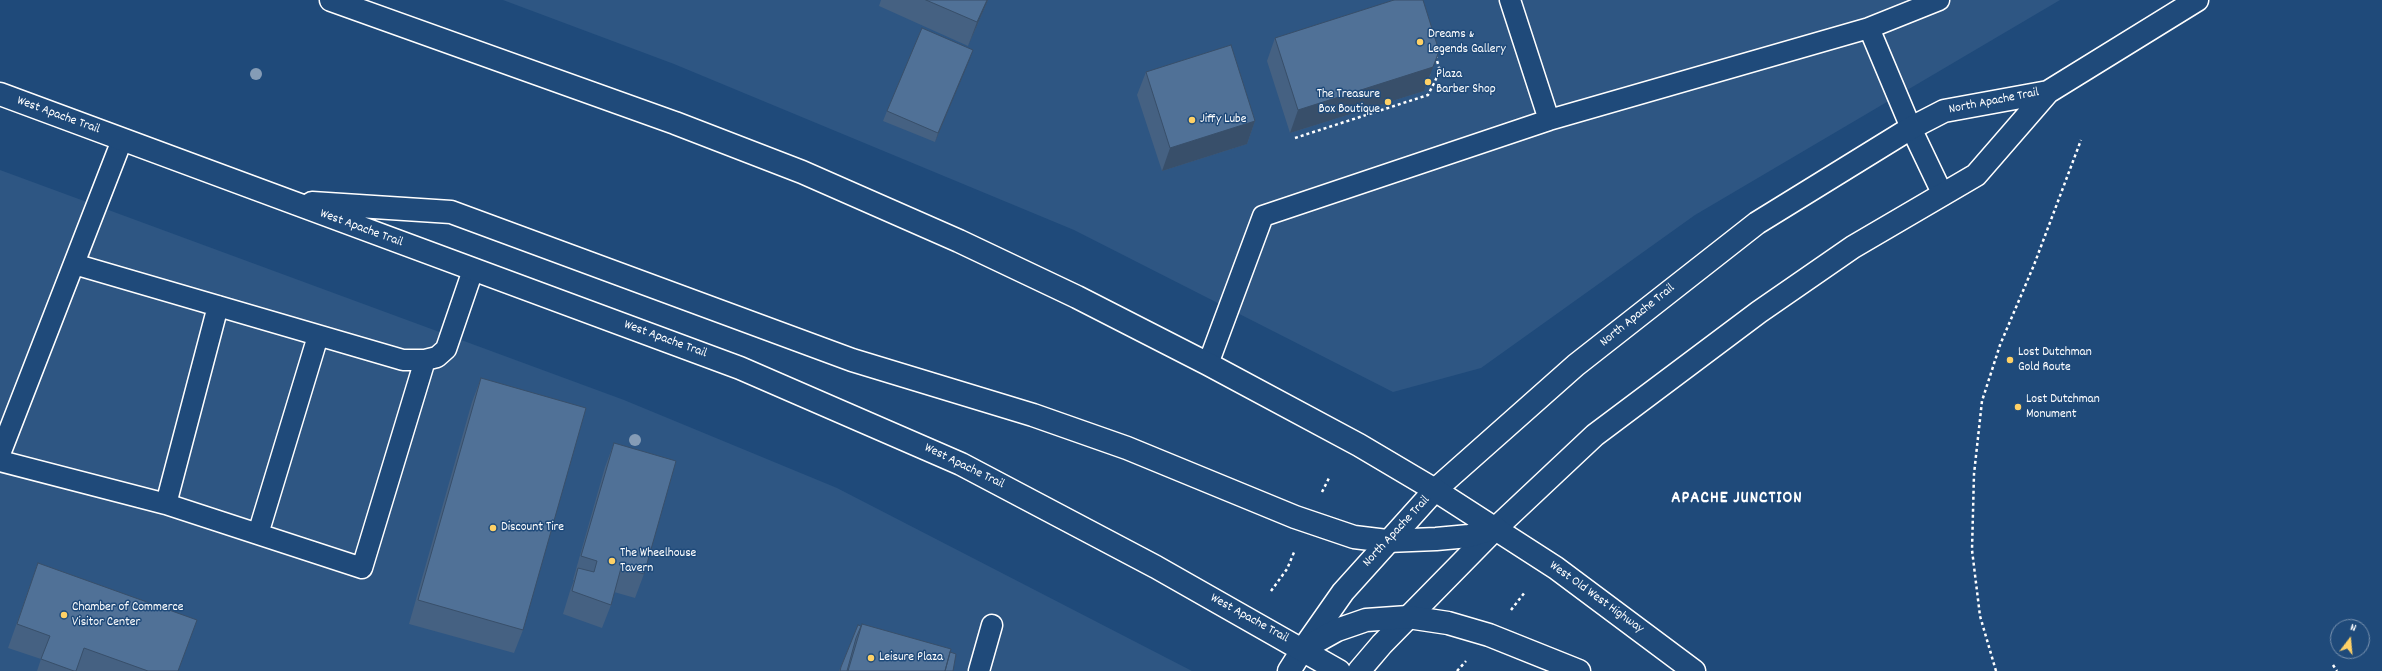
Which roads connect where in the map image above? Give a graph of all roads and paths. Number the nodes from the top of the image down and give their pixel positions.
1 (330, 0) edge
2 (1510, 0) edge
3 (1940, 0) edge
4 (2197, 0) edge
5 (1869, 28) junction
6 (1435, 56) edge
7 (2048, 92) junction
8 (0, 94) edge
9 (1549, 120) junction
10 (1911, 128) junction
11 (1295, 138) dead end
12 (122, 140) junction
13 (2081, 140) dead end
14 (1943, 194) junction
15 (288, 201) junction
16 (74, 264) junction
17 (473, 270) junction
18 (218, 306) junction
19 (318, 336) junction
20 (425, 360) junction
21 (1208, 364) junction
22 (0, 454) edge
23 (0, 461) edge
24 (1330, 476) dead end
25 (1435, 490) junction
26 (1320, 496) dead end
27 (166, 504) junction
28 (1496, 528) junction
29 (258, 534) junction
30 (1387, 541) junction
31 (1297, 546) dead end
32 (1271, 591) dead end
33 (1525, 592) dead end
34 (1509, 613) dead end
35 (1408, 617) junction
36 (992, 625) dead end
37 (1303, 649) junction
38 (2333, 665) dead end
39 (979, 671) edge
40 (1289, 671) edge
41 (1339, 671) edge
42 (1359, 671) edge
43 (1579, 671) edge
44 (1694, 671) edge
45 (1996, 671) edge
46 (2337, 671) edge

1 - 21 main road
2 - 9 lane
3 - 5 lane
4 - 7 main road, North Apache Trail
5 - 9 lane
5 - 10 lane
6 - 11 path
7 - 10 main road, North Apache Trail
7 - 14 main road, North Apache Trail
8 - 12 main road, West Apache Trail
9 - 21 lane
10 - 14 lane
10 - 25 main road, North Apache Trail
12 - 15 main road, West Apache Trail
12 - 16 lane
13 - 45 path
14 - 28 main road, North Apache Trail
15 - 17 main road, West Apache Trail
15 - 30 main road
16 - 18 lane
16 - 22 lane
17 - 20 lane
17 - 37 main road, West Apache Trail
18 - 19 lane
18 - 27 lane
19 - 20 lane
19 - 29 lane
20 - 29 lane
21 - 25 main road
23 - 27 lane
24 - 26 path
25 - 28 main road
25 - 30 main road, North Apache Trail
27 - 29 lane
28 - 30 main road
28 - 35 main road, North Apache Trail
28 - 44 main road, West Old West Highway
30 - 37 main road, North Apache Trail
31 - 32 path
33 - 34 path
35 - 37 main road
35 - 42 main road, North Apache Trail
35 - 43 main road
36 - 39 lane
37 - 40 main road, North Apache Trail
37 - 41 main road
38 - 46 path

